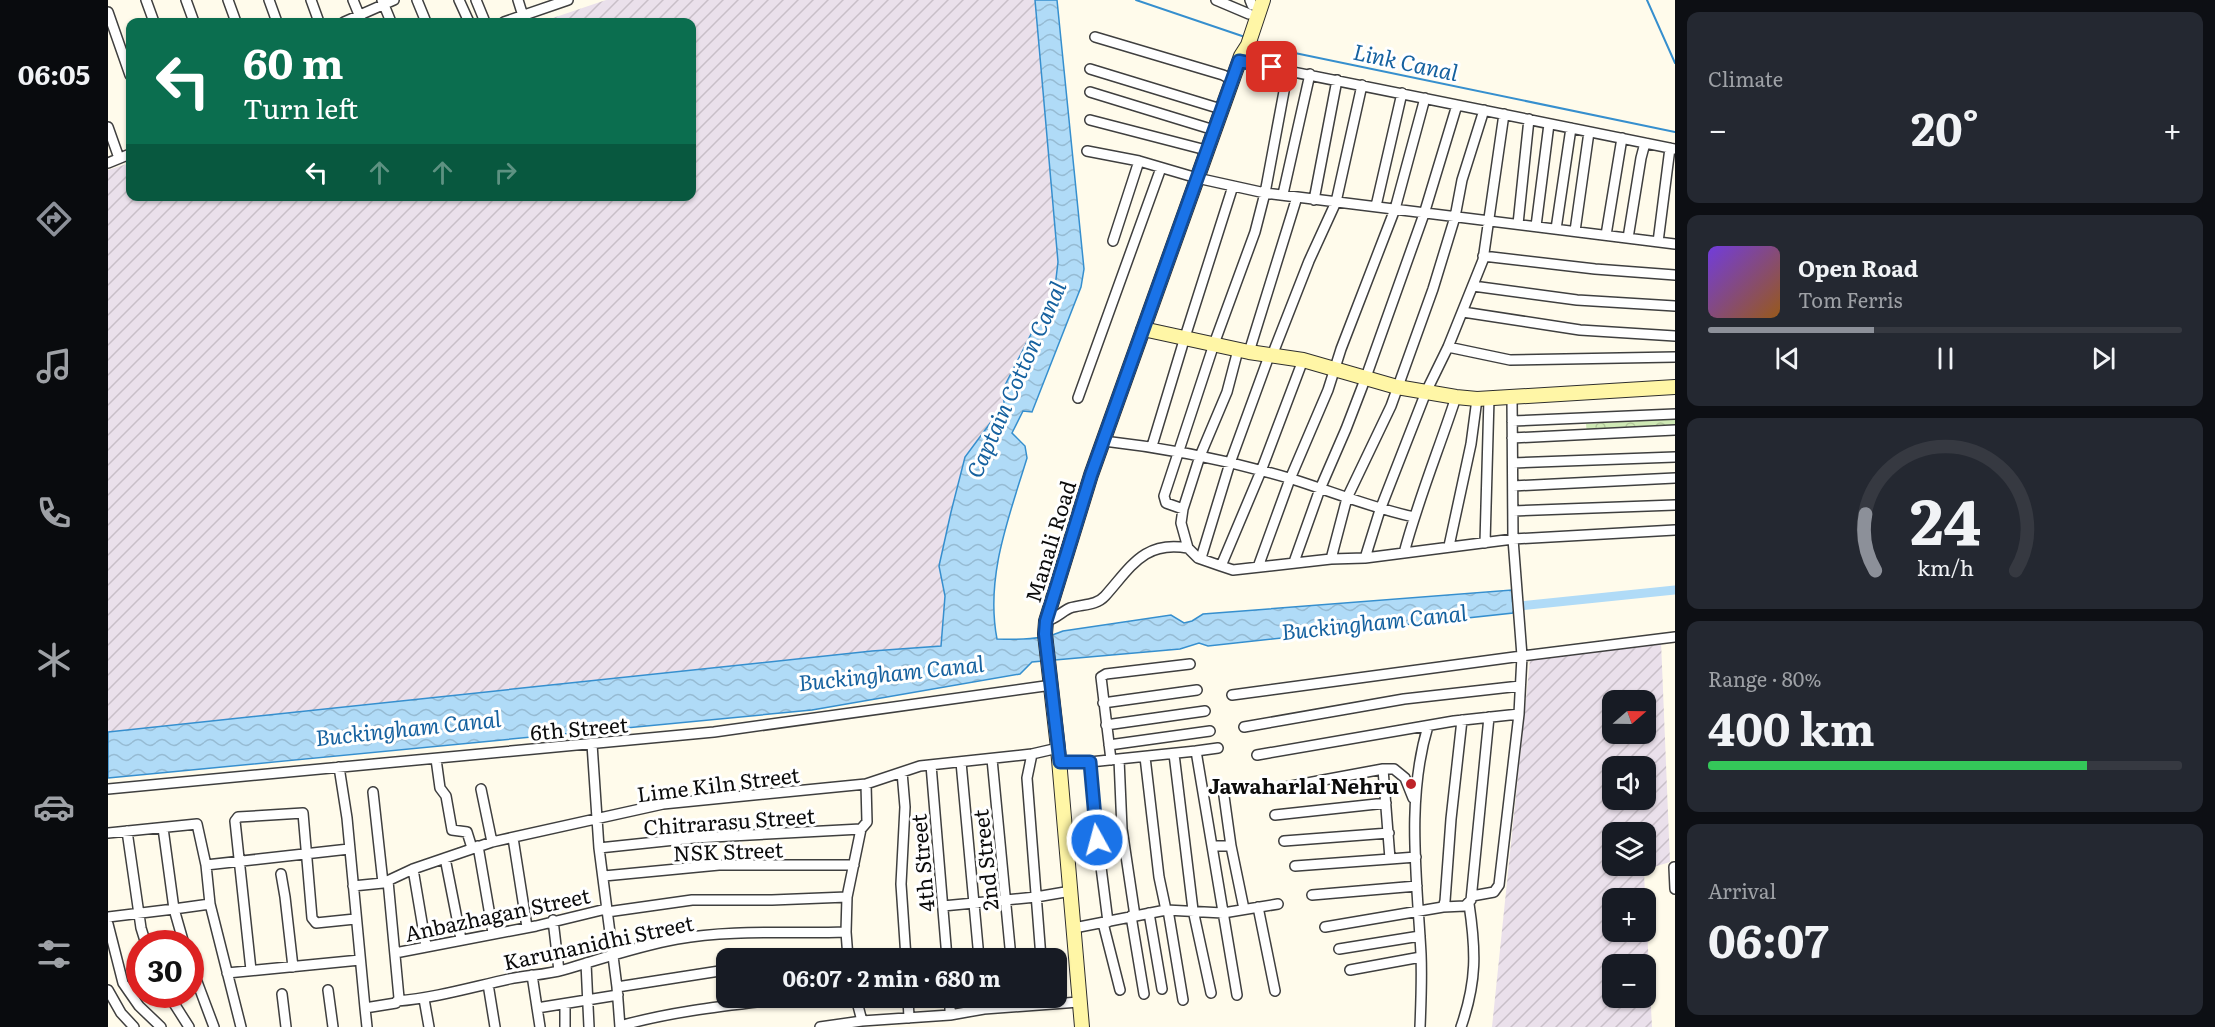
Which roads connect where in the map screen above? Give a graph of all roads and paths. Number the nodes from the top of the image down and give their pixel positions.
1 (146, 0) edge
2 (186, 0) edge
3 (228, 0) edge
4 (269, 0) edge
5 (311, 0) edge
6 (353, 0) edge
7 (394, 0) edge
8 (417, 0) edge
9 (459, 0) edge
10 (476, 0) edge
11 (518, 0) edge
12 (1216, 0) edge
13 (564, 1) edge
14 (383, 2) edge
15 (543, 4) edge
16 (1253, 9) edge
17 (108, 12) edge
18 (523, 16) junction
19 (153, 18) edge
20 (193, 18) edge
21 (235, 18) edge
22 (276, 18) edge
23 (318, 18) edge
24 (361, 18) edge
25 (362, 18) edge
26 (389, 18) edge
27 (424, 18) edge
28 (467, 18) edge
29 (483, 18) edge
30 (517, 18) edge
31 (1095, 38) dead end
32 (1242, 51) junction
33 (126, 64) edge
34 (1090, 69) dead end
35 (1288, 70) junction
36 (1310, 74) junction
37 (1232, 80) junction
38 (1337, 80) junction
39 (1362, 85) junction
40 (1090, 92) dead end
41 (1402, 93) junction
42 (1425, 98) junction
43 (1457, 105) junction
44 (1221, 109) junction
45 (1484, 110) junction
46 (1504, 114) junction
47 (1529, 119) junction
48 (1090, 120) dead end
49 (1549, 124) junction
50 (108, 127) edge
51 (1571, 128) junction
52 (1214, 130) junction
53 (1589, 132) junction
54 (1622, 138) junction
55 (1646, 143) junction
56 (1673, 149) edge
57 (1087, 150) dead end
58 (1206, 150) junction
59 (126, 155) edge
60 (119, 158) junction
61 (1138, 161) junction
62 (108, 163) edge
63 (1161, 168) junction
64 (1197, 178) junction
65 (1233, 186) junction
66 (1265, 193) junction
67 (1283, 194) junction
68 (1297, 197) junction
69 (1314, 200) junction
70 (1336, 202) junction
71 (1376, 206) junction
72 (1395, 209) junction
73 (1424, 214) junction
74 (1455, 217) junction
75 (1488, 220) junction
76 (1518, 224) junction
77 (1536, 226) junction
78 (1556, 229) junction
79 (1575, 231) junction
80 (1606, 235) junction
81 (1628, 238) junction
82 (1113, 241) dead end
83 (1658, 242) junction
84 (1675, 244) edge
85 (1483, 256) junction
86 (1675, 275) edge
87 (1473, 286) junction
88 (1675, 306) edge
89 (1463, 312) junction
90 (1143, 329) junction
91 (1675, 336) edge
92 (1185, 337) junction
93 (1214, 344) junction
94 (1448, 348) junction
95 (1243, 351) junction
96 (1269, 356) junction
97 (1675, 357) edge
98 (1303, 360) junction
99 (1335, 369) junction
100 (1366, 377) junction
101 (1397, 387) junction
102 (1675, 387) edge
103 (1426, 392) junction
104 (1512, 397) junction
105 (1078, 398) dead end
106 (1456, 398) junction
107 (1483, 398) junction
108 (1675, 414) edge
109 (1580, 418) junction
110 (1512, 422) junction
111 (1675, 430) edge
112 (1581, 434) junction
113 (1512, 438) junction
114 (1104, 441) junction
115 (1152, 446) junction
116 (1177, 452) junction
117 (1200, 456) junction
118 (1675, 457) edge
119 (1230, 463) junction
120 (1513, 463) junction
121 (1261, 471) junction
122 (1675, 478) edge
123 (1290, 479) junction
124 (1513, 486) junction
125 (1320, 489) junction
126 (1347, 498) junction
127 (1675, 505) edge
128 (1183, 509) junction
129 (1380, 510) junction
130 (1513, 511) junction
131 (1414, 517) junction
132 (1675, 530) edge
133 (1513, 539) junction
134 (1485, 543) junction
135 (1449, 546) junction
136 (1188, 548) junction
137 (1404, 553) junction
138 (1201, 558) junction
139 (1365, 558) junction
140 (1331, 559) junction
141 (1294, 562) junction
142 (1221, 566) junction
143 (1258, 567) junction
144 (1045, 628) junction
145 (1675, 637) edge
146 (1522, 656) junction
147 (1190, 664) dead end
148 (1052, 685) junction
149 (1520, 686) junction
150 (1197, 690) dead end
151 (1232, 695) dead end
152 (1103, 703) junction
153 (1205, 711) dead end
154 (1519, 714) junction
155 (1489, 717) junction
156 (1462, 720) junction
157 (1107, 725) junction
158 (1428, 726) junction
159 (1244, 727) dead end
160 (1210, 731) dead end
161 (592, 744) junction
162 (1109, 746) junction
163 (1218, 748) dead end
164 (1196, 751) junction
165 (1032, 754) junction
166 (1174, 754) junction
167 (1059, 755) junction
168 (1257, 755) dead end
169 (1145, 757) junction
170 (436, 759) junction
171 (992, 759) junction
172 (1115, 760) junction
173 (961, 762) junction
174 (1090, 762) junction
175 (931, 765) junction
176 (339, 767) junction
177 (1383, 769) junction
178 (902, 772) junction
179 (866, 784) junction
180 (108, 789) edge
181 (481, 789) dead end
182 (1269, 790) dead end
183 (373, 792) dead end
184 (1224, 796) dead end
185 (1386, 803) junction
186 (1415, 806) junction
187 (1275, 815) dead end
188 (597, 820) junction
189 (163, 828) junction
190 (861, 829) junction
191 (128, 831) junction
192 (108, 833) edge
193 (1389, 833) junction
194 (513, 838) junction
195 (1284, 841) dead end
196 (492, 842) junction
197 (1212, 846) junction
198 (1231, 846) junction
199 (475, 847) junction
200 (599, 848) junction
201 (350, 849) junction
202 (307, 853) junction
203 (1416, 857) junction
204 (445, 858) junction
205 (1390, 859) junction
206 (241, 860) junction
207 (206, 865) junction
208 (854, 865) junction
209 (1295, 866) dead end
210 (1673, 867) edge
211 (413, 869) junction
212 (281, 874) dead end
213 (604, 876) junction
214 (386, 882) junction
215 (353, 886) junction
216 (1418, 886) junction
217 (1675, 889) edge
218 (1071, 891) junction
219 (1312, 895) dead end
220 (847, 897) junction
221 (1036, 897) junction
222 (1006, 900) junction
223 (1470, 900) junction
224 (973, 903) junction
225 (210, 904) junction
226 (1278, 904) dead end
227 (943, 906) junction
228 (1258, 907) junction
229 (1443, 907) junction
230 (174, 909) junction
231 (1244, 909) junction
232 (1167, 910) junction
233 (1193, 910) junction
234 (607, 911) junction
235 (1149, 913) junction
236 (1222, 913) junction
237 (1418, 913) junction
238 (141, 914) junction
239 (1133, 916) junction
240 (108, 917) edge
241 (355, 919) junction
242 (554, 920) junction
243 (1106, 923) junction
244 (108, 924) edge
245 (527, 927) junction
246 (1325, 927) dead end
247 (1074, 928) junction
248 (142, 930) edge
249 (180, 930) edge
250 (846, 932) junction
251 (493, 933) junction
252 (1420, 936) junction
253 (461, 939) junction
254 (426, 946) junction
255 (847, 948) edge
256 (905, 948) edge
257 (946, 948) edge
258 (978, 948) edge
259 (1010, 948) edge
260 (1040, 948) edge
261 (1339, 949) dead end
262 (395, 952) junction
263 (612, 954) junction
264 (1421, 957) junction
265 (360, 960) junction
266 (586, 963) junction
267 (293, 967) junction
268 (251, 970) junction
269 (1350, 970) dead end
270 (558, 971) junction
271 (716, 972) edge
272 (227, 973) junction
273 (532, 975) junction
274 (488, 984) junction
275 (1162, 989) dead end
276 (108, 990) edge
277 (328, 990) dead end
278 (1120, 990) dead end
279 (617, 991) junction
280 (1275, 991) dead end
281 (1211, 993) dead end
282 (282, 994) dead end
283 (1144, 994) dead end
284 (1238, 995) dead end
285 (424, 999) junction
286 (588, 999) junction
287 (204, 1000) edge
288 (1183, 1000) dead end
289 (397, 1001) junction
290 (1067, 1002) edge
291 (1079, 1002) junction
292 (565, 1005) junction
293 (177, 1008) edge
294 (364, 1008) junction
295 (537, 1008) junction
296 (716, 1008) edge
297 (859, 1008) edge
298 (908, 1008) edge
299 (950, 1008) edge
300 (988, 1008) edge
301 (984, 1009) joint
302 (950, 1015) junction
303 (909, 1018) junction
304 (862, 1021) junction
305 (125, 1023) edge
306 (620, 1026) edge
307 (134, 1027) edge
308 (161, 1027) edge
309 (189, 1027) edge
310 (214, 1027) edge
311 (241, 1027) edge
312 (286, 1027) edge
313 (333, 1027) edge
314 (367, 1027) edge
315 (429, 1027) edge
316 (495, 1027) edge
317 (540, 1027) edge
318 (565, 1027) edge
319 (589, 1027) edge
320 (820, 1027) edge
321 (1082, 1027) edge
322 (1420, 1027) edge
323 (1461, 1027) edge

1 - 19 street
2 - 20 street
3 - 21 street
4 - 22 street
5 - 23 street
6 - 24 street
7 - 14 street
8 - 27 street
9 - 28 street
10 - 29 street
11 - 18 street
12 - 16 street
13 - 15 street
14 - 25 street
14 - 26 street
15 - 18 street
16 - 32 main road, Manali Road
17 - 33 street
18 - 30 street
31 - 37 street
32 - 35 street
32 - 37 main road, Manali Road
34 - 44 street
35 - 36 street
35 - 66 street
36 - 38 street
36 - 67 street
37 - 44 main road, Manali Road
38 - 39 street
38 - 69 street
39 - 41 street
39 - 70 street
40 - 52 street
41 - 42 street
41 - 71 street
42 - 43 street
42 - 72 street
43 - 45 street
43 - 73 street
44 - 52 main road, Manali Road
45 - 46 street
45 - 74 street
46 - 47 street
46 - 75 street
47 - 49 street
47 - 76 street
48 - 58 street
49 - 51 street
49 - 77 street
50 - 60 street
51 - 53 street
51 - 78 street
52 - 58 main road, Manali Road
53 - 54 street
53 - 79 street
54 - 55 street
54 - 80 street
55 - 56 street
55 - 81 street
56 - 83 street
57 - 61 street
58 - 64 main road, Manali Road
59 - 60 street
60 - 62 street
61 - 63 street
61 - 82 street
63 - 64 street
63 - 105 street
64 - 65 street
64 - 90 main road, Manali Road
65 - 66 street
65 - 92 street
66 - 67 street
66 - 93 street
67 - 68 street
68 - 69 street
68 - 95 street
69 - 70 street
70 - 71 street
70 - 96 street
71 - 72 street
72 - 73 street
72 - 99 street
73 - 74 street
73 - 100 street
74 - 75 street
74 - 101 street
75 - 76 street
75 - 85 street
76 - 77 street
77 - 78 street
78 - 79 street
79 - 80 street
80 - 81 street
81 - 83 street
83 - 84 street
85 - 86 street
85 - 87 street
87 - 88 street
87 - 89 street
89 - 91 street
89 - 94 street
90 - 92 main road
90 - 114 main road, Manali Road
92 - 93 main road
92 - 115 street
93 - 95 main road
93 - 116 street
94 - 97 street
94 - 103 street
95 - 96 main road
95 - 117 street
96 - 98 main road
96 - 119 street
98 - 99 main road
98 - 121 street
99 - 100 main road
99 - 123 street
100 - 101 main road
100 - 125 street
101 - 103 main road
101 - 126 street
102 - 104 main road
103 - 106 main road
103 - 129 street
104 - 107 main road
104 - 110 street
106 - 107 main road
106 - 131 street
107 - 134 street
107 - 135 street
108 - 109 street
109 - 110 street
109 - 112 street
110 - 113 street
111 - 112 street
112 - 113 street
113 - 120 street
114 - 115 street
114 - 144 main road, Manali Road
115 - 116 street
116 - 117 street
116 - 128 street
117 - 119 street
117 - 128 street
118 - 120 street
119 - 121 street
119 - 138 street
120 - 124 street
121 - 123 street
121 - 142 street
122 - 124 street
123 - 125 street
123 - 143 street
124 - 130 street
125 - 126 street
125 - 141 street
126 - 129 street
126 - 140 street
127 - 130 street
128 - 136 street
129 - 131 street
129 - 139 street
130 - 133 street
131 - 137 street
132 - 133 street
133 - 134 street
133 - 146 street
134 - 135 street
135 - 137 street
136 - 138 street
136 - 144 street
137 - 139 street
138 - 142 street
139 - 140 street
140 - 141 street
141 - 143 street
142 - 143 street
144 - 148 main road, Manali Road
145 - 146 street
146 - 149 street
146 - 151 street
147 - 152 street
148 - 161 street, 6th Street
148 - 167 main road, Manali Road
149 - 154 street
149 - 159 street
150 - 152 street
152 - 157 street
153 - 157 street
154 - 155 street
154 - 223 street
155 - 156 street
155 - 223 street
156 - 158 street
156 - 229 street
157 - 162 street
158 - 168 street
158 - 186 street
160 - 162 street
161 - 170 street, 6th Street
161 - 188 street
162 - 172 street
163 - 164 street, Lime Kiln Street
164 - 166 street, Lime Kiln Street
164 - 197 street
165 - 167 street, Lime Kiln Street
165 - 171 street, Lime Kiln Street
165 - 221 street
166 - 169 street, Lime Kiln Street
166 - 233 street
167 - 174 street, Lime Kiln Street
167 - 218 main road, Manali Road
169 - 172 street, Lime Kiln Street
169 - 232 street
170 - 176 street, 6th Street
170 - 199 street
171 - 173 street, Lime Kiln Street
171 - 222 street, 2nd Street
172 - 174 street, Lime Kiln Street
172 - 239 street
173 - 175 street, Lime Kiln Street
173 - 224 street
174 - 243 street
175 - 178 street, Lime Kiln Street
175 - 227 street, 4th Street
176 - 180 street, 6th Street
176 - 201 street
177 - 182 street
177 - 185 street
177 - 186 street
178 - 179 street, Lime Kiln Street
178 - 256 street
179 - 188 street, Lime Kiln Street
179 - 190 street
181 - 196 street
183 - 214 street
184 - 198 street
185 - 187 street
185 - 193 street
186 - 203 street
188 - 194 street, Lime Kiln Street
188 - 200 street
189 - 191 street
189 - 207 street
189 - 230 street
190 - 200 street, Chitrarasu Street
190 - 208 street
191 - 192 street
191 - 238 street
193 - 195 street
193 - 205 street
194 - 196 street, Lime Kiln Street
194 - 245 street
196 - 199 street, Lime Kiln Street
197 - 198 street
197 - 236 street
198 - 231 street
199 - 204 street, Lime Kiln Street
199 - 251 street
200 - 213 street
201 - 202 street
201 - 215 street
202 - 206 street
202 - 206 street
202 - 241 street
203 - 205 street
203 - 216 street
204 - 211 street, Lime Kiln Street
204 - 253 street
205 - 209 street
206 - 207 street
206 - 268 street
207 - 225 street
208 - 213 street, NSK Street
208 - 220 street
210 - 217 street
211 - 214 street, Lime Kiln Street
211 - 254 street
212 - 267 street
213 - 234 street
214 - 215 street, Lime Kiln Street
214 - 262 street
215 - 241 street
216 - 219 street
216 - 237 street
218 - 221 street
218 - 247 main road, Manali Road
220 - 234 street, Anbazhagan Street
220 - 250 street
221 - 222 street
221 - 260 street
222 - 224 street
222 - 259 street, 2nd Street
223 - 229 street
223 - 323 street
224 - 227 street
224 - 258 street
225 - 230 street
225 - 272 street
226 - 228 street
227 - 257 street, 4th Street
228 - 231 street
228 - 280 street
229 - 237 street
230 - 238 street
230 - 249 street
231 - 236 street
232 - 233 street
232 - 235 street
232 - 288 street
233 - 236 street
233 - 281 street
234 - 242 street, Anbazhagan Street
234 - 263 street
235 - 239 street
235 - 275 street
236 - 284 street
237 - 246 street
237 - 252 street
238 - 240 street
238 - 248 street
239 - 243 street
239 - 283 street
241 - 265 street
242 - 245 street, Anbazhagan Street
242 - 270 street
243 - 247 street
243 - 278 street
244 - 308 street
245 - 251 street, Anbazhagan Street
247 - 291 main road, Manali Road
250 - 255 street
250 - 263 street, Karunanidhi Street
251 - 253 street, Anbazhagan Street
252 - 261 street
252 - 264 street
253 - 254 street, Anbazhagan Street
254 - 262 street, Anbazhagan Street
262 - 289 street
263 - 266 street, Karunanidhi Street
263 - 279 street
264 - 269 street
264 - 322 street
265 - 267 street
265 - 294 street
266 - 270 street, Karunanidhi Street
266 - 286 street
267 - 268 street
268 - 272 street
270 - 273 street, Karunanidhi Street
271 - 279 street
272 - 311 street
273 - 274 street, Karunanidhi Street
273 - 295 street
274 - 285 street, Karunanidhi Street
274 - 316 street
276 - 305 street
277 - 313 street
279 - 286 street
279 - 306 street
282 - 312 street
285 - 289 street, Karunanidhi Street
285 - 315 street
286 - 292 street
286 - 319 street
287 - 310 street
289 - 294 street, Karunanidhi Street
290 - 291 street
291 - 321 main road, Manali Road
292 - 295 street
292 - 318 street
293 - 309 street
294 - 314 street
295 - 317 street
296 - 306 street
297 - 304 street
298 - 303 street
299 - 302 street
300 - 301 street
301 - 302 street
302 - 303 street
303 - 304 street
304 - 320 street
305 - 307 street

